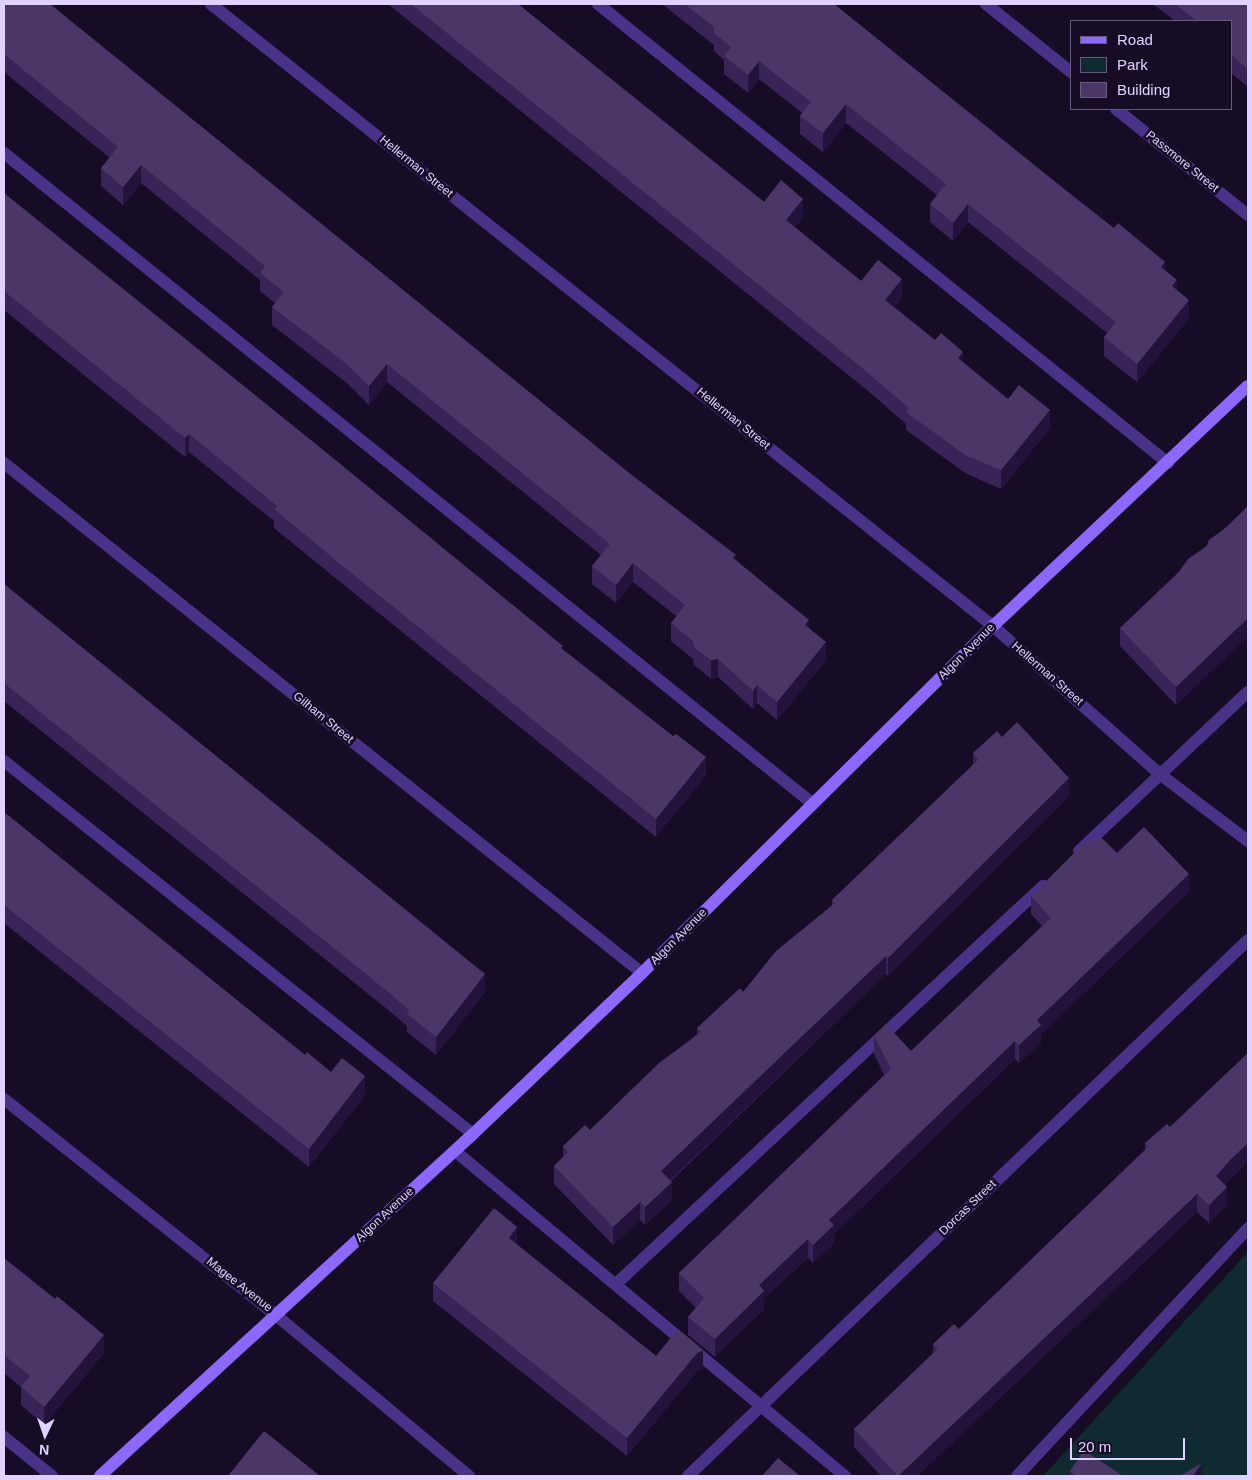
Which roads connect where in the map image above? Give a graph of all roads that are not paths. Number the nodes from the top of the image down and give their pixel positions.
1 (211, 4) edge
2 (598, 4) edge
3 (986, 4) edge
4 (1070, 71) edge
5 (1117, 110) edge
6 (4, 153) edge
7 (1248, 215) edge
8 (1248, 386) edge
9 (4, 463) edge
10 (1168, 464) junction
11 (993, 626) junction
12 (1248, 692) edge
13 (4, 761) edge
14 (1161, 775) junction
15 (813, 804) junction
16 (1248, 841) edge
17 (1067, 863) edge
18 (1052, 877) edge
19 (1248, 940) edge
20 (642, 973) junction
21 (4, 1099) edge
22 (473, 1134) junction
23 (455, 1151) junction
24 (1248, 1228) edge
25 (616, 1284) junction
26 (277, 1316) junction
27 (761, 1407) junction
28 (4, 1437) edge
29 (52, 1476) edge
30 (100, 1476) edge
31 (469, 1476) edge
32 (688, 1476) edge
33 (845, 1476) edge
34 (1017, 1476) edge

1 - 11 street, Hellerman Street
2 - 10 street
3 - 4 street
5 - 7 street, Passmore Street
6 - 15 street
8 - 10 street, Algon Avenue
9 - 20 street, Gilham Street
10 - 11 street, Algon Avenue
11 - 14 street, Hellerman Street
11 - 15 street, Algon Avenue
12 - 14 street
13 - 22 street
14 - 16 street, Hellerman Street
14 - 17 street
15 - 20 street, Algon Avenue
18 - 25 street
19 - 27 street, Dorcas Street
20 - 22 street, Algon Avenue
21 - 26 street, Magee Avenue
22 - 23 street, Algon Avenue
23 - 25 street
23 - 26 street, Algon Avenue
24 - 34 street
25 - 27 street
26 - 30 street, Algon Avenue
26 - 31 street, Magee Avenue
27 - 32 street, Dorcas Street
27 - 33 street
28 - 29 street

